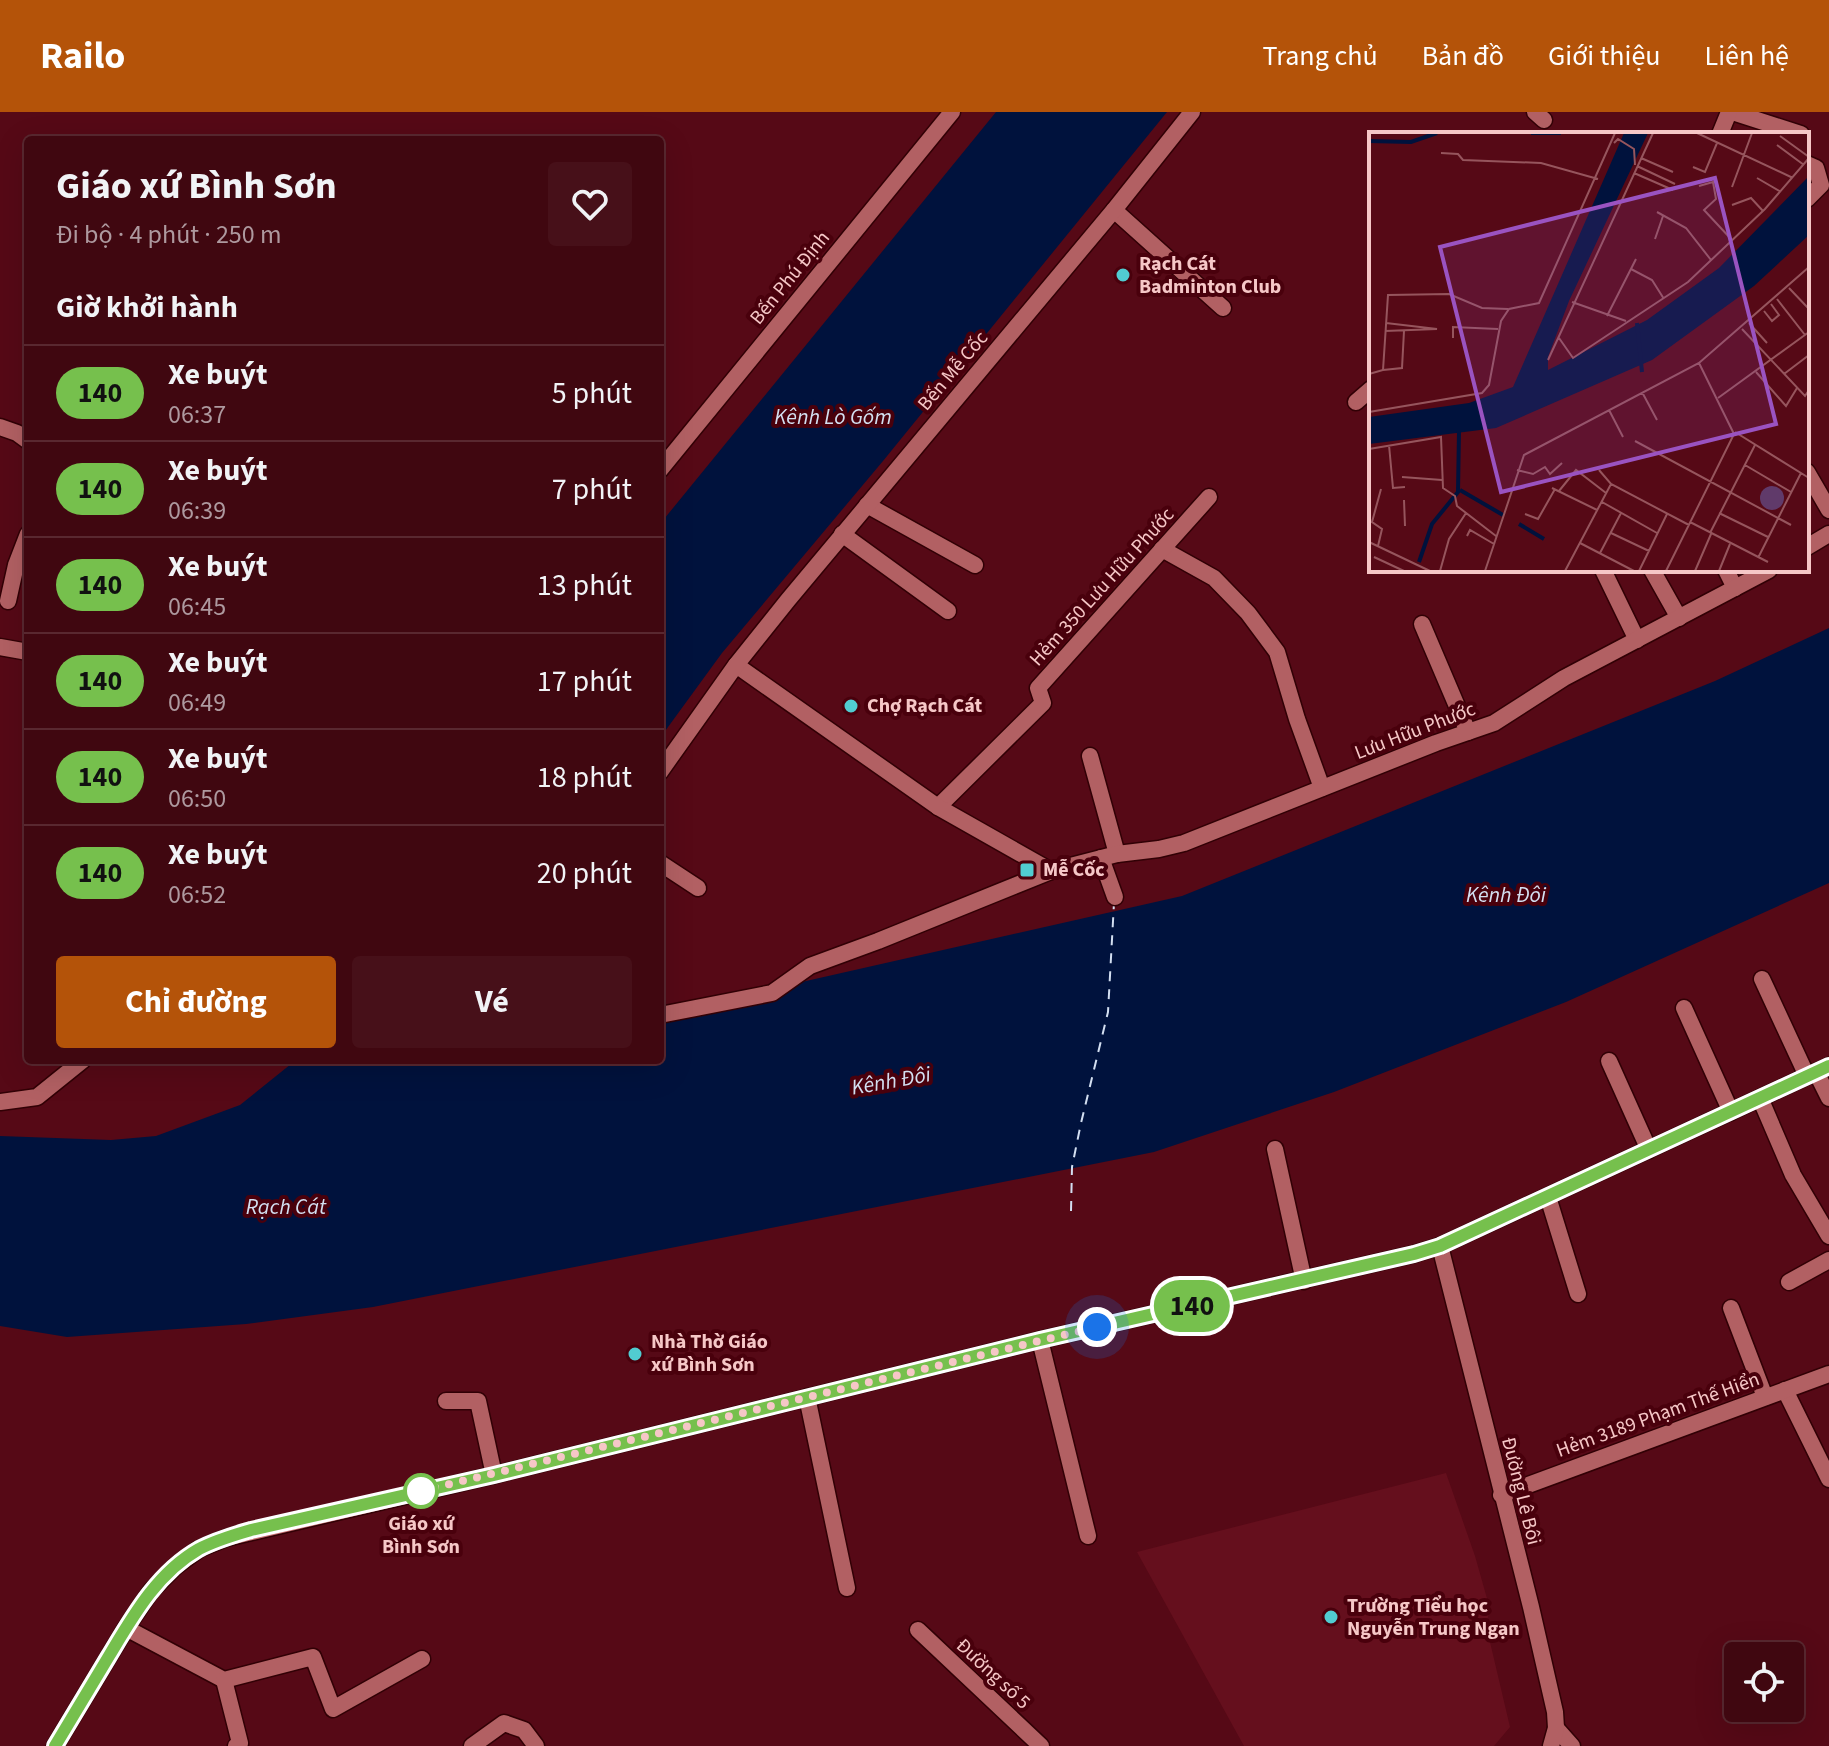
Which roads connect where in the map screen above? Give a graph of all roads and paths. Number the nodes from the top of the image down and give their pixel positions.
1 (952, 112) edge
2 (1192, 112) edge
3 (1730, 112) edge
4 (1721, 132) edge
5 (1795, 132) edge
6 (1809, 165) edge
7 (1809, 197) edge
8 (1114, 210) junction
9 (1223, 308) dead end
10 (1369, 391) edge
11 (1356, 402) dead end
12 (0, 427) edge
13 (24, 438) edge
14 (664, 465) edge
15 (1809, 475) edge
16 (1209, 497) dead end
17 (867, 505) junction
18 (1829, 510) edge
19 (842, 534) junction
20 (1829, 534) edge
21 (24, 544) edge
22 (1809, 546) edge
23 (1162, 549) junction
24 (975, 565) dead end
25 (1604, 572) edge
26 (1653, 572) edge
27 (1727, 572) edge
28 (1765, 572) edge
29 (1735, 588) junction
30 (8, 601) dead end
31 (948, 611) dead end
32 (1679, 618) junction
33 (1422, 624) dead end
34 (1637, 640) junction
35 (0, 647) edge
36 (24, 651) edge
37 (736, 665) junction
38 (1468, 732) junction
39 (1090, 756) dead end
40 (664, 766) edge
41 (1322, 788) junction
42 (938, 807) junction
43 (1109, 856) junction
44 (664, 866) edge
45 (1051, 871) junction
46 (698, 888) dead end
47 (1115, 897) dead end
48 (1762, 979) dead end
49 (1684, 1008) dead end
50 (664, 1014) edge
51 (1609, 1061) dead end
52 (78, 1064) edge
53 (1817, 1071) edge
54 (1760, 1098) junction
55 (1829, 1098) edge
56 (0, 1102) edge
57 (1731, 1112) junction
58 (1275, 1149) dead end
59 (1649, 1150) junction
60 (1548, 1197) junction
61 (1829, 1236) edge
62 (1440, 1246) junction
63 (1829, 1260) edge
64 (1304, 1281) junction
65 (1789, 1282) dead end
66 (1578, 1294) dead end
67 (1731, 1308) dead end
68 (1040, 1340) junction
69 (1829, 1374) edge
70 (1785, 1390) junction
71 (807, 1397) junction
72 (1765, 1397) junction
73 (446, 1401) dead end
74 (494, 1475) junction
75 (1829, 1479) edge
76 (1501, 1495) junction
77 (1088, 1536) dead end
78 (847, 1588) dead end
79 (126, 1628) junction
80 (918, 1630) dead end
81 (422, 1659) dead end
82 (224, 1680) junction
83 (1556, 1728) junction
84 (58, 1745) edge
85 (236, 1746) edge
86 (472, 1746) edge
87 (536, 1746) edge
88 (1041, 1746) edge
89 (1551, 1746) edge
90 (1572, 1746) edge

1 - 14 street, Bến Phú Định
2 - 8 street, Bến Mễ Cốc
3 - 4 street
3 - 5 street
6 - 7 street
8 - 9 street
8 - 17 street, Bến Mễ Cốc
10 - 11 street
12 - 13 street
15 - 18 street
16 - 23 street, Hẻm 350 Lưu Hữu Phước
17 - 19 street, Bến Mễ Cốc
17 - 24 street
19 - 31 street
19 - 37 street, Bến Mễ Cốc
20 - 22 street
21 - 30 street
23 - 41 street
23 - 42 street, Hẻm 350 Lưu Hữu Phước
25 - 34 street
26 - 32 street
27 - 29 street
28 - 29 street, Lưu Hữu Phước
29 - 32 street, Lưu Hữu Phước
32 - 34 street, Lưu Hữu Phước
33 - 38 street
34 - 38 street, Lưu Hữu Phước
35 - 36 street
37 - 40 street, Bến Mễ Cốc
37 - 42 street
38 - 41 street, Lưu Hữu Phước
39 - 43 street
41 - 43 street, Lưu Hữu Phước
42 - 45 street
43 - 45 street, Lưu Hữu Phước
43 - 47 street
44 - 46 street
45 - 50 street, Lưu Hữu Phước
48 - 53 street
49 - 57 street
51 - 59 street
52 - 56 street
53 - 54 main road
53 - 55 street
54 - 57 main road
54 - 61 street
57 - 59 main road
58 - 64 street
59 - 60 main road
60 - 62 main road
60 - 66 street
62 - 64 main road
62 - 76 street, Đường Lê Bôi
63 - 65 street
64 - 68 main road
67 - 72 street
68 - 71 main road
68 - 77 street
69 - 70 street, Hẻm 3189 Phạm Thế Hiển
70 - 72 street, Hẻm 3189 Phạm Thế Hiển
70 - 75 street
71 - 74 main road
71 - 78 street
72 - 76 street, Hẻm 3189 Phạm Thế Hiển
73 - 74 street
74 - 79 main road
76 - 83 street, Đường Lê Bôi
79 - 82 street
79 - 84 main road
80 - 88 street, Đường số 5
81 - 82 street
82 - 85 street
83 - 89 street, Đường Lê Bôi
83 - 90 street
86 - 87 street

